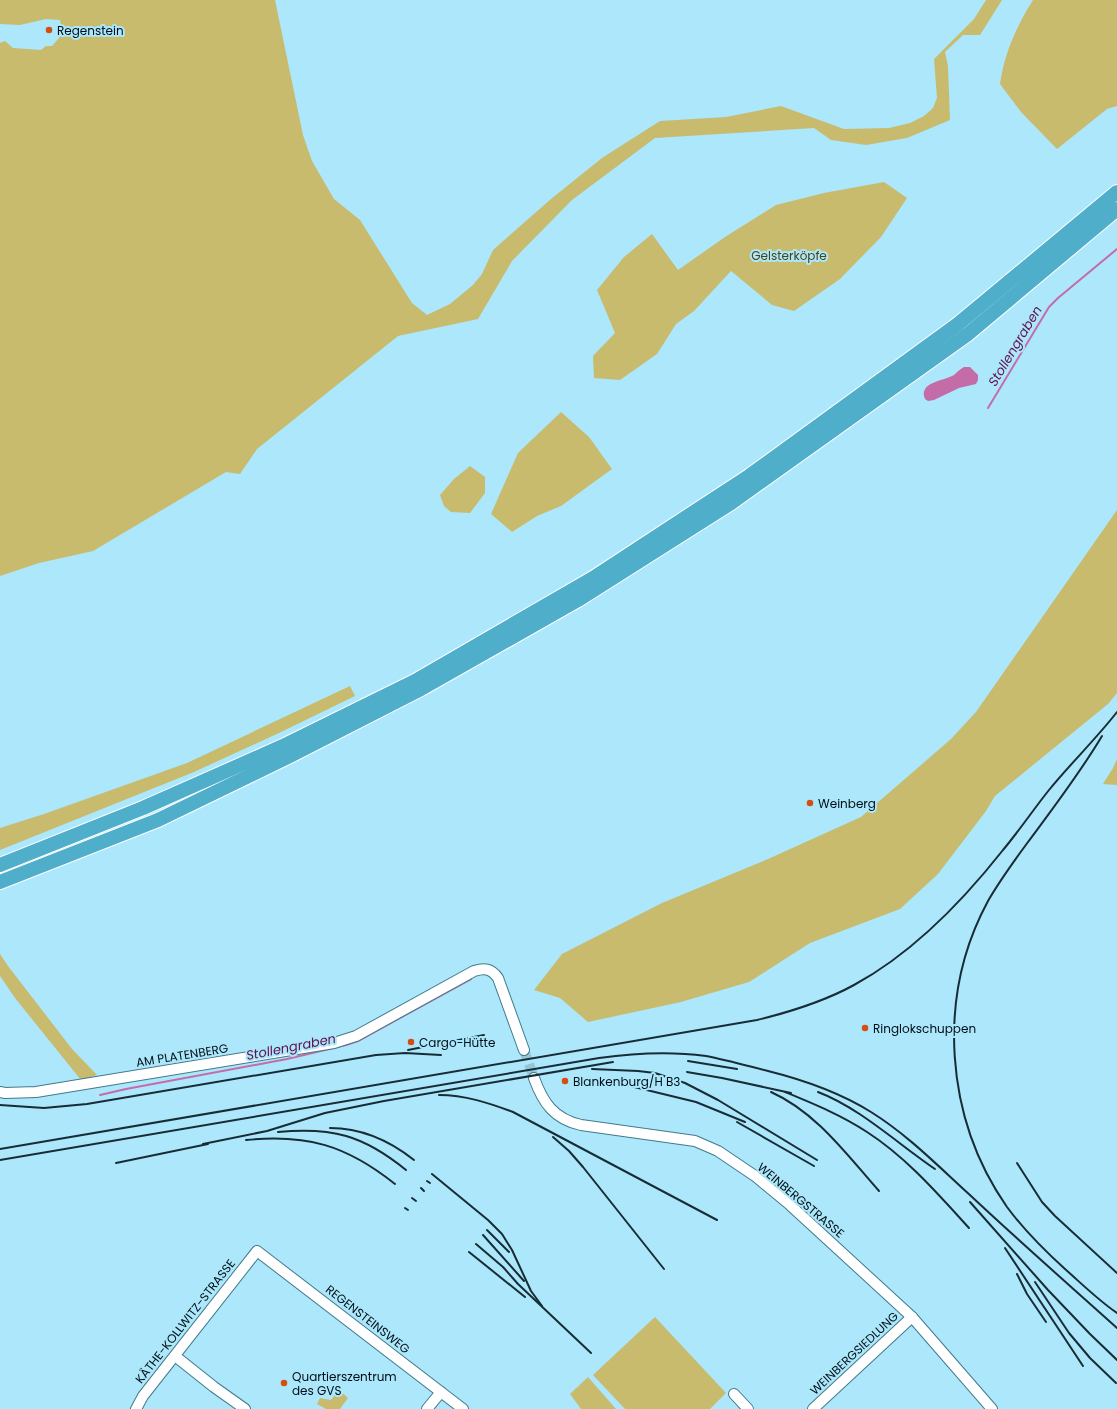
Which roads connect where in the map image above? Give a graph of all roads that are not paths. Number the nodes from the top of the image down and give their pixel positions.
1 (1117, 192) edge
2 (1117, 209) edge
3 (0, 865) edge
4 (0, 882) edge
5 (524, 1050) tunnel mouth
6 (534, 1078) tunnel mouth
7 (0, 1092) edge
8 (257, 1251) joint
9 (912, 1316) junction
10 (175, 1356) junction
11 (441, 1392) junction
12 (734, 1394) dead end
13 (136, 1409) edge
14 (245, 1409) edge
15 (427, 1409) edge
16 (463, 1409) edge
17 (748, 1409) edge
18 (813, 1409) edge
19 (992, 1409) edge

1 - 3 highway
2 - 4 highway
5 - 7 street, AM PLATENBERG
6 - 9 street, WEINBERGSTRASSE
8 - 10 street, KÄTHE-KOLLWITZ-STRASSE
8 - 11 street, REGENSTEINSWEG
9 - 18 street, WEINBERGSIEDLUNG
9 - 19 street, WEINBERGSTRASSE
10 - 13 street, KÄTHE-KOLLWITZ-STRASSE
10 - 14 street
11 - 15 street
11 - 16 street, REGENSTEINSWEG
12 - 17 street

